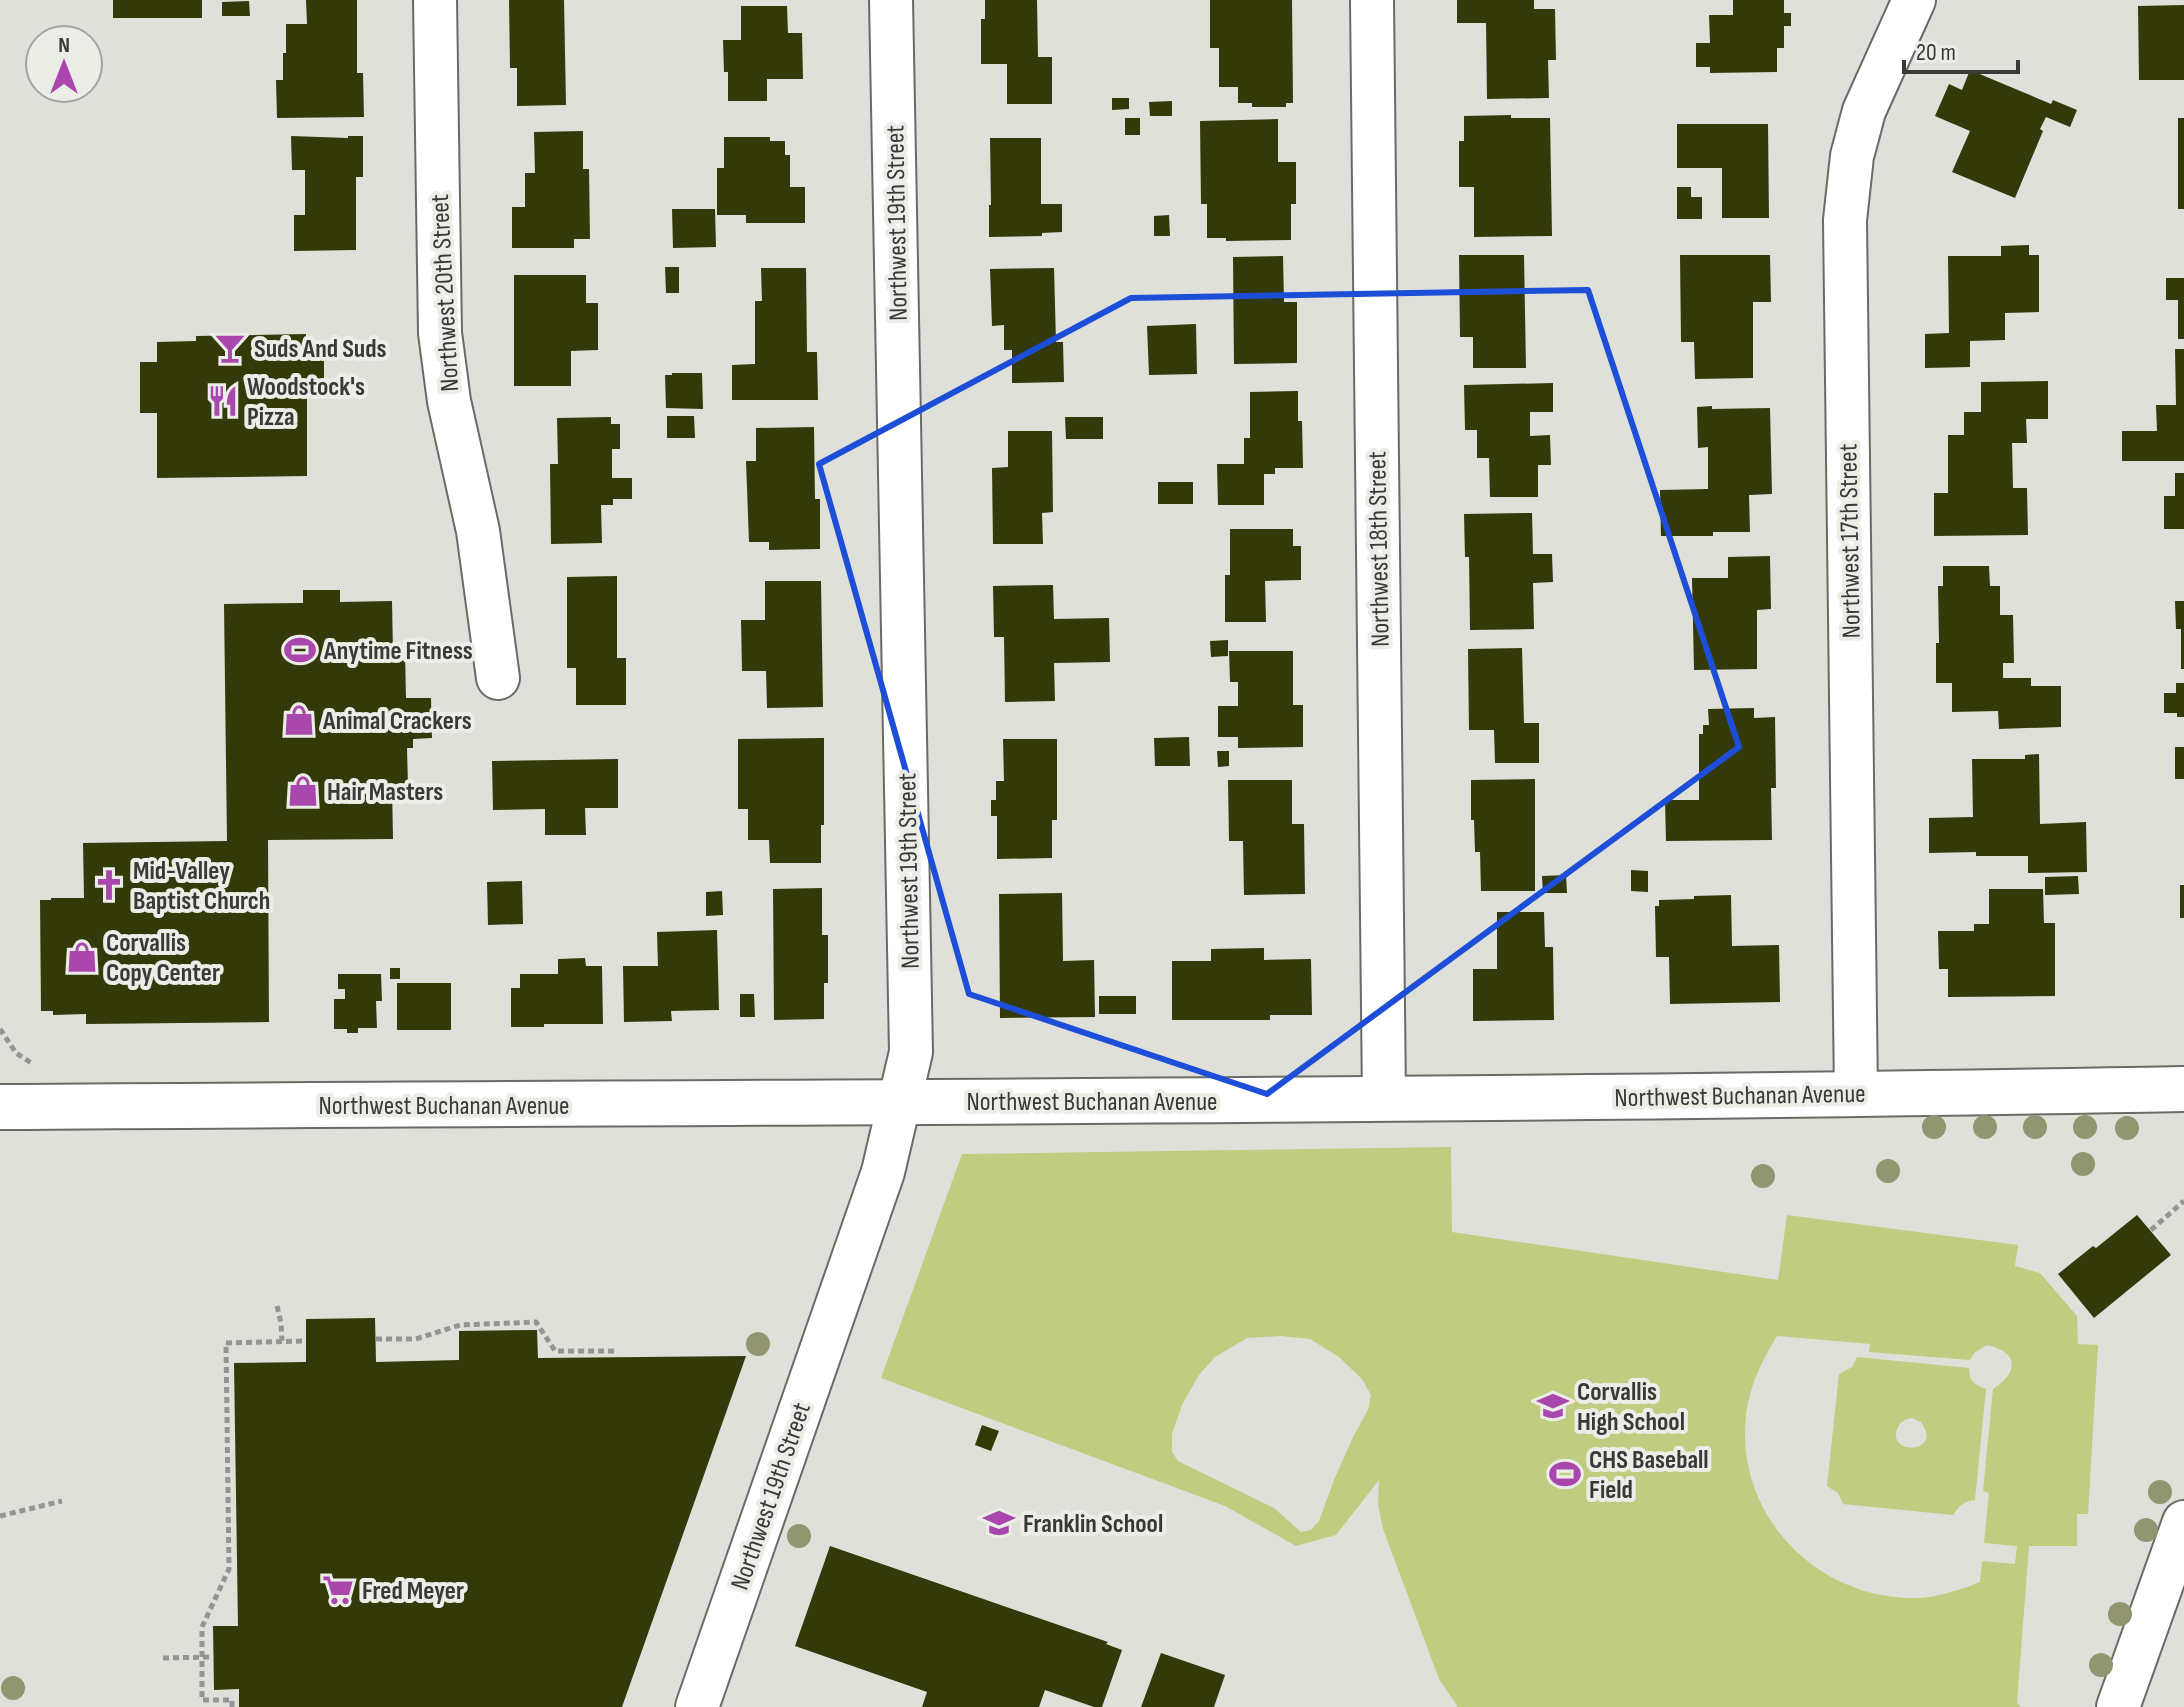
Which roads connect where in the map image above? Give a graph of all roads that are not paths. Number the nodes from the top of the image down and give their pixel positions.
1 (435, 0) edge
2 (891, 0) edge
3 (1372, 0) edge
4 (1914, 0) edge
5 (498, 678) dead end
6 (2184, 1089) edge
7 (1856, 1094) junction
8 (1384, 1099) junction
9 (900, 1103) junction
10 (0, 1107) edge
11 (2184, 1522) edge
12 (697, 1707) edge
13 (2118, 1707) edge

1 - 5 street, Northwest 20th Street
2 - 9 street, Northwest 19th Street
3 - 8 street, Northwest 18th Street
4 - 7 street, Northwest 17th Street
6 - 7 street, Northwest Buchanan Avenue
7 - 8 street, Northwest Buchanan Avenue
8 - 9 street, Northwest Buchanan Avenue
9 - 10 street, Northwest Buchanan Avenue
9 - 12 street, Northwest 19th Street
11 - 13 street

